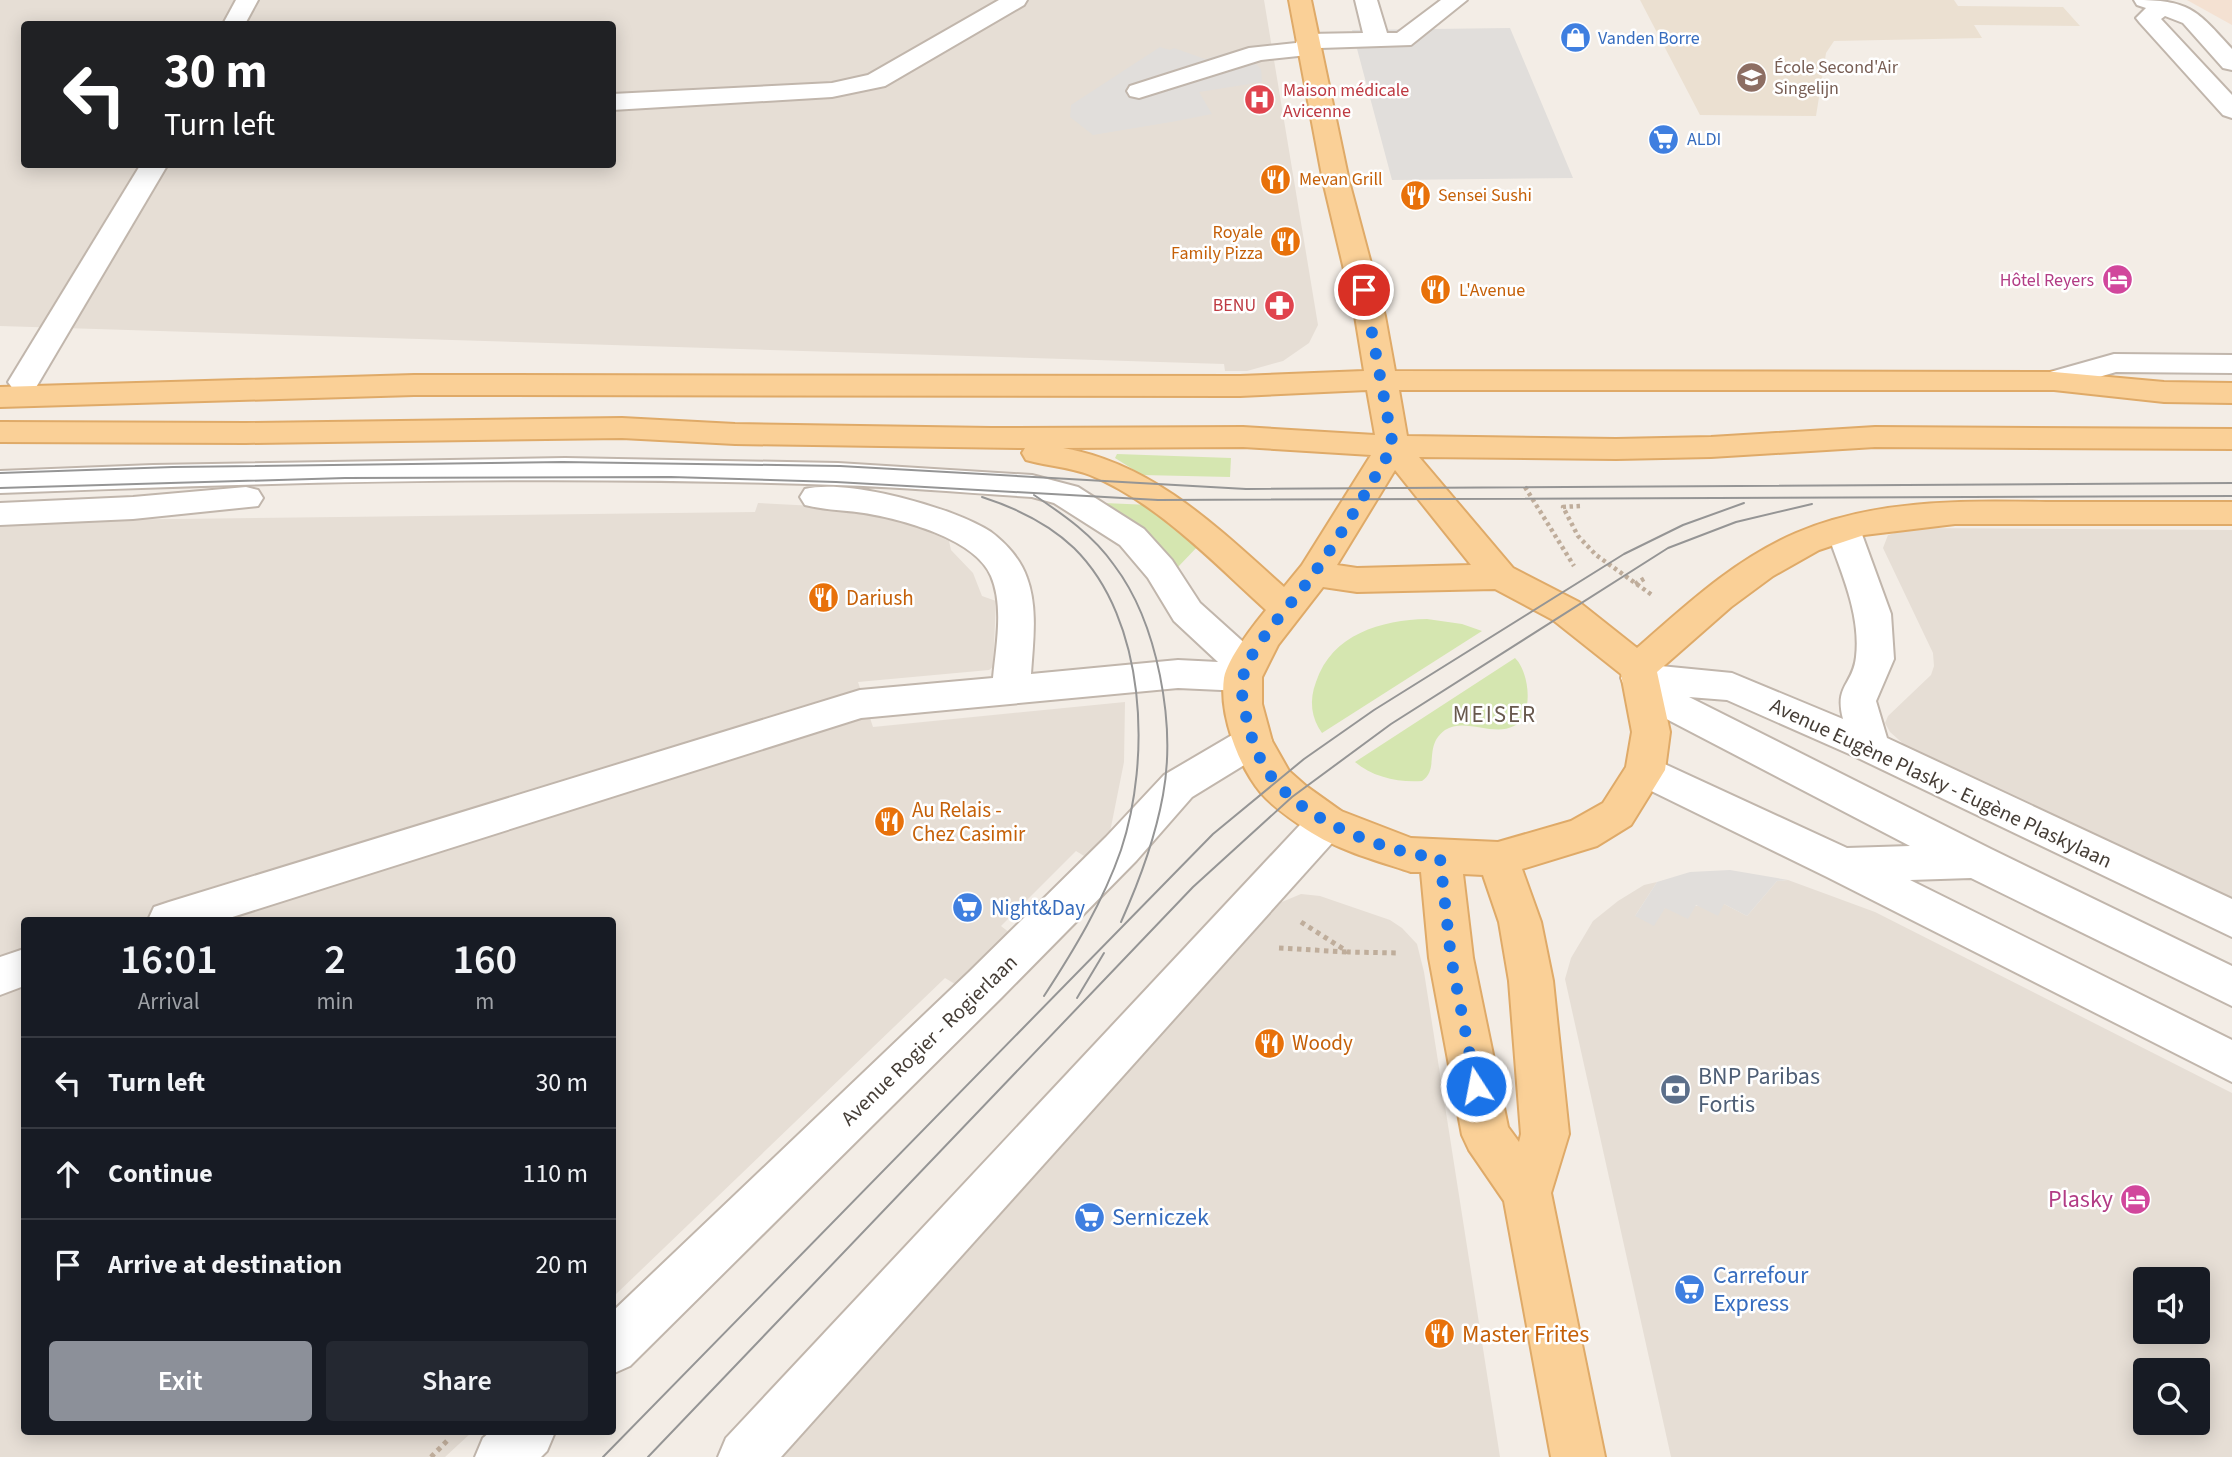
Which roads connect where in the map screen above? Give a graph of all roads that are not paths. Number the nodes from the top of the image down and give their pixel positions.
1 (247, 0) edge
2 (1016, 0) edge
3 (1300, 0) edge
4 (1366, 0) edge
5 (1457, 0) edge
6 (2152, 4) edge
7 (2191, 18) junction
8 (2218, 19) dead end
9 (236, 21) edge
10 (1377, 41) junction
11 (1308, 45) junction
12 (2232, 63) edge
13 (1139, 91) dead end
14 (616, 102) edge
15 (2232, 110) edge
16 (153, 168) edge
17 (2232, 364) edge
18 (1380, 380) junction
19 (2054, 381) junction
20 (18, 388) edge
21 (2232, 393) edge
22 (0, 432) edge
23 (991, 438) junction
24 (2232, 439) edge
25 (1393, 446) junction
26 (0, 482) edge
27 (2232, 513) edge
28 (0, 514) edge
29 (1843, 530) junction
30 (1314, 574) junction
31 (1501, 577) junction
32 (1287, 609) junction
33 (1245, 672) junction
34 (1640, 679) junction
35 (1012, 689) junction
36 (1857, 701) junction
37 (1790, 712) junction
38 (1252, 741) junction
39 (1870, 747) junction
40 (1645, 770) junction
41 (1328, 822) junction
42 (1440, 858) junction
43 (1498, 859) junction
44 (1976, 861) junction
45 (1842, 865) junction
46 (179, 917) edge
47 (2232, 919) edge
48 (21, 969) edge
49 (0, 976) edge
50 (2232, 987) edge
51 (2232, 1062) edge
52 (1527, 1193) junction
53 (616, 1344) edge
54 (525, 1435) edge
55 (502, 1457) edge
56 (745, 1457) edge
57 (1578, 1457) edge

1 - 9 street
2 - 14 street
3 - 11 main road
4 - 10 street
5 - 10 street
6 - 7 street
6 - 15 street
7 - 8 street
7 - 12 street
10 - 11 street
11 - 13 street
11 - 18 main road
16 - 20 street
17 - 19 street
18 - 19 main road
18 - 20 main road
18 - 25 main road
19 - 21 main road
22 - 23 main road
23 - 25 main road
23 - 32 main road
24 - 25 main road
25 - 30 main road
25 - 31 main road
26 - 33 street
27 - 29 main road
28 - 35 street
29 - 34 main road
29 - 36 street
30 - 31 main road
30 - 32 main road
31 - 34 main road
32 - 33 main road
33 - 35 street
33 - 38 main road
34 - 37 street, Avenue Eugène Plasky - Eugène Plaskylaan
34 - 40 main road
34 - 44 street
35 - 46 street
36 - 37 street
36 - 39 street
37 - 39 street, Avenue Eugène Plasky - Eugène Plaskylaan
38 - 41 main road
38 - 53 street, Avenue Rogier - Rogierlaan
39 - 47 street, Avenue Eugène Plasky - Eugène Plaskylaan
40 - 43 main road
40 - 45 street
41 - 42 main road
41 - 56 street
42 - 43 main road
42 - 52 main road
43 - 52 main road
44 - 45 street
44 - 50 street
45 - 51 street
48 - 49 street
52 - 57 main road
54 - 55 street

